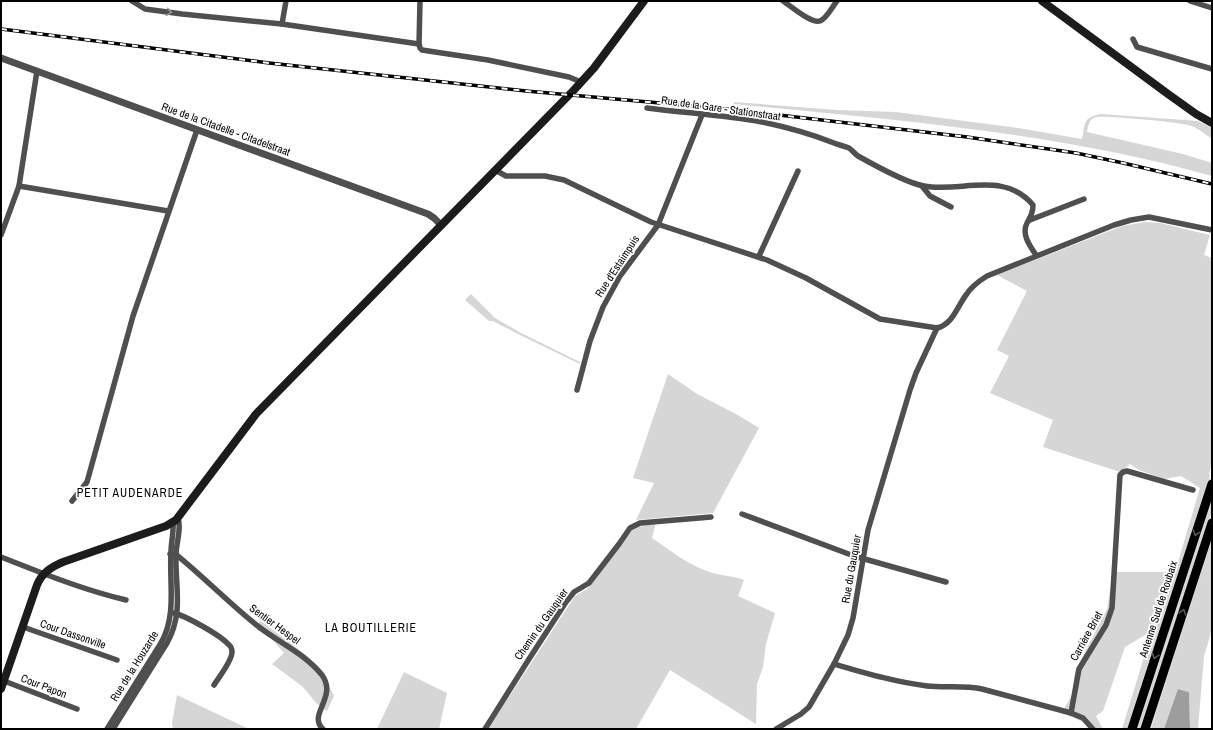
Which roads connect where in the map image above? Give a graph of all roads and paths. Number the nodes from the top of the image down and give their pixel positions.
1 (132, 1) edge
2 (286, 1) edge
3 (420, 1) edge
4 (644, 1) edge
5 (783, 1) edge
6 (837, 1) edge
7 (1042, 1) edge
8 (1190, 1) edge
9 (1212, 8) edge
10 (282, 24) junction
11 (1133, 39) dead end
12 (419, 44) junction
13 (1, 58) edge
14 (1212, 69) edge
15 (37, 71) junction
16 (581, 82) junction
17 (648, 108) dead end
18 (702, 115) junction
19 (1212, 123) edge
20 (197, 130) junction
21 (495, 170) junction
22 (798, 171) dead end
23 (19, 186) junction
24 (922, 186) junction
25 (1084, 199) dead end
26 (951, 207) dead end
27 (168, 211) junction
28 (1030, 220) junction
29 (441, 225) junction
30 (658, 225) junction
31 (1212, 230) edge
32 (1, 235) edge
33 (1036, 255) junction
34 (759, 256) junction
35 (937, 328) junction
36 (577, 390) dead end
37 (1212, 484) edge
38 (1193, 490) dead end
39 (72, 501) dead end
40 (742, 514) dead end
41 (711, 517) dead end
42 (176, 520) junction
43 (1212, 523) edge
44 (173, 555) junction
45 (1, 557) edge
46 (863, 558) junction
47 (44, 574) junction
48 (946, 582) dead end
49 (126, 600) dead end
50 (170, 611) junction
51 (178, 613) junction
52 (23, 627) junction
53 (117, 660) dead end
54 (834, 664) junction
55 (2, 685) edge
56 (214, 685) dead end
57 (77, 709) dead end
58 (1072, 713) junction
59 (106, 729) edge
60 (113, 729) edge
61 (322, 729) edge
62 (485, 729) edge
63 (776, 729) edge
64 (1093, 729) edge
65 (1132, 729) edge
66 (1145, 729) edge

1 -> 10 street
2 - 10 street
3 - 12 street
4 - 16 main road
5 - 6 street
7 - 19 main road
8 - 9 street
10 - 12 street
11 - 14 street
12 - 16 street
13 - 15 street, Rue de la Citadelle - Citadelstraat
15 - 20 street, Rue de la Citadelle - Citadelstraat
15 - 23 street
16 - 21 main road
17 - 18 street, Rue de la Gare - Stationstraat
18 - 24 street, Rue de la Gare - Stationstraat
18 - 30 street, Rue d'Estaimpuis
20 - 27 street
20 - 29 street, Rue de la Citadelle - Citadelstraat
21 - 29 main road
21 - 30 street
22 - 34 street
23 - 27 street
23 - 32 street
24 - 26 street, Rue de la Gare - Stationstraat
24 - 28 street, Rue de la Gare - Stationstraat
25 - 28 street
27 - 39 street
28 - 33 street, Rue de la Gare - Stationstraat
29 - 42 main road
30 - 34 street
30 - 36 street, Rue d'Estaimpuis
31 - 33 street
33 - 35 street
34 - 35 street
35 - 46 street, Rue du Gauquier
37 -> 65 highway, Antenne Sud de Roubaix
38 - 58 street, Carrière Briet
40 - 46 street
41 - 62 street, Chemin du Gauquier
42 - 44 street
42 - 47 main road
66 -> 43 highway
44 - 50 street, Rue de la Houzarde
44 - 51 street, Rue de la Houzarde
44 - 61 street, Sentier Hespel
45 - 47 street
46 - 48 street
46 - 54 street, Rue du Gauquier
47 - 49 street
47 - 52 main road
50 - 51 street
50 - 59 street, Rue de la Houzarde
51 - 56 street
51 - 60 street, Rue de la Houzarde
52 - 53 street, Cour Dassonville
52 - 55 main road
54 - 58 street
54 - 63 street, Rue du Gauquier
55 - 57 street, Cour Papon
58 - 64 street

